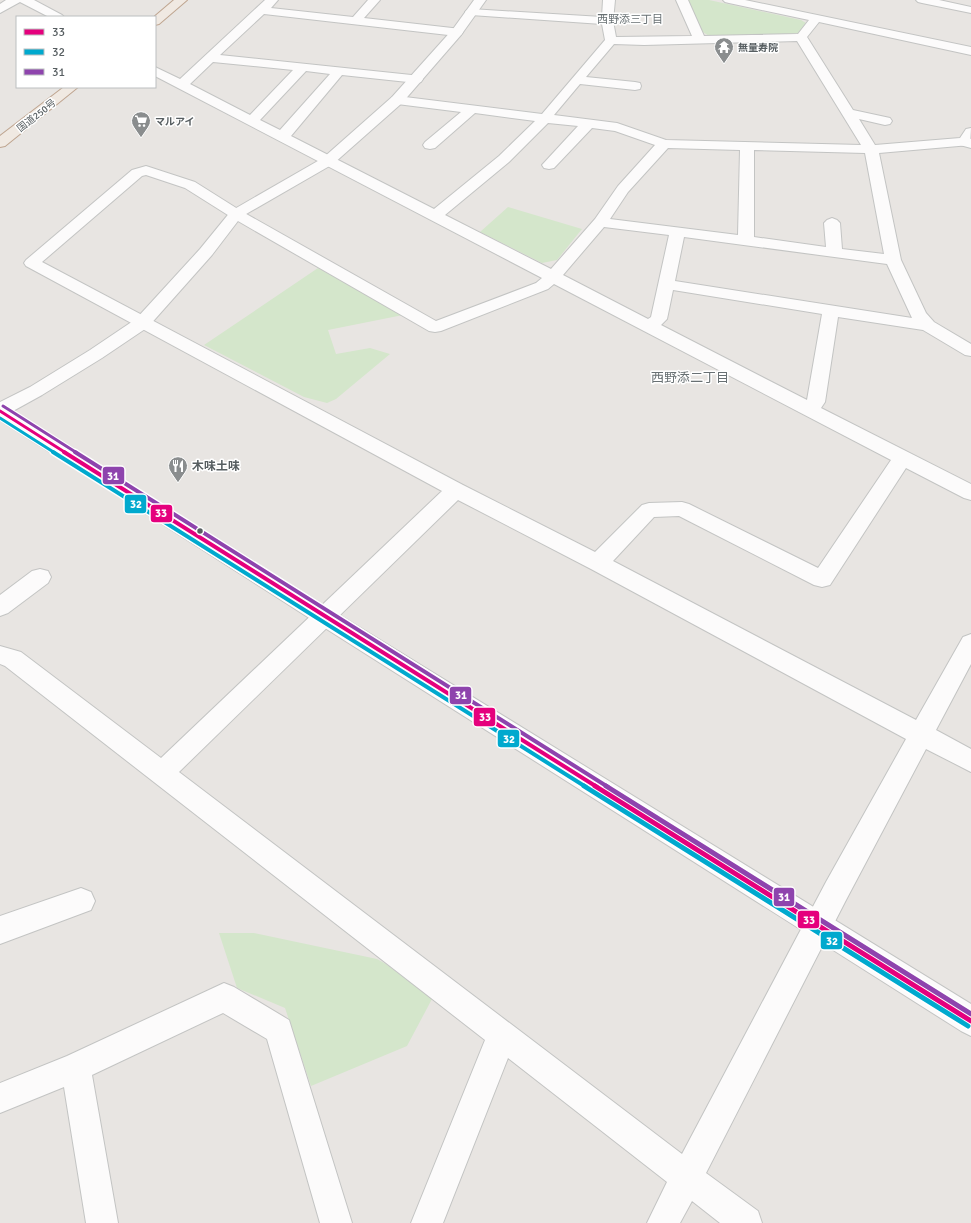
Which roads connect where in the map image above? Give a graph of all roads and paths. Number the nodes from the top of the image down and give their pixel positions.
1 (16, 0) edge
2 (25, 0) edge
3 (48, 0) edge
4 (181, 0) edge
5 (272, 0) edge
6 (374, 0) edge
7 (480, 0) edge
8 (609, 0) edge
9 (682, 0) edge
10 (729, 0) edge
11 (922, 0) edge
12 (36, 6) junction
13 (0, 10) edge
14 (262, 10) junction
15 (971, 10) edge
16 (471, 12) junction
17 (56, 16) edge
18 (816, 19) junction
19 (356, 20) junction
20 (607, 20) junction
21 (156, 21) edge
22 (457, 32) junction
23 (801, 37) junction
24 (611, 40) junction
25 (700, 40) junction
26 (971, 52) edge
27 (209, 58) junction
28 (303, 67) junction
29 (156, 71) edge
30 (339, 71) junction
31 (417, 79) junction
32 (577, 80) junction
33 (182, 84) junction
34 (635, 86) dead end
35 (71, 88) edge
36 (396, 100) junction
37 (472, 109) junction
38 (849, 113) junction
39 (545, 118) junction
40 (252, 121) junction
41 (885, 121) dead end
42 (588, 124) junction
43 (282, 136) junction
44 (969, 139) edge
45 (0, 143) edge
46 (664, 144) junction
47 (430, 145) dead end
48 (747, 146) junction
49 (871, 149) junction
50 (328, 161) junction
51 (550, 165) dead end
52 (236, 214) junction
53 (435, 216) junction
54 (600, 222) junction
55 (832, 223) dead end
56 (677, 232) junction
57 (746, 241) junction
58 (834, 253) junction
59 (893, 260) junction
60 (553, 277) junction
61 (666, 284) junction
62 (831, 310) junction
63 (142, 323) junction
64 (649, 326) junction
65 (928, 326) junction
66 (971, 351) edge
67 (810, 409) junction
68 (0, 411) edge
69 (904, 458) junction
70 (456, 490) junction
71 (971, 493) edge
72 (598, 563) junction
73 (40, 577) dead end
74 (0, 607) edge
75 (325, 617) junction
76 (970, 648) edge
77 (0, 655) edge
78 (922, 735) junction
79 (971, 761) edge
80 (162, 773) junction
81 (81, 901) dead end
82 (819, 925) junction
83 (0, 930) edge
84 (971, 1022) edge
85 (502, 1035) junction
86 (76, 1067) junction
87 (0, 1098) edge
88 (688, 1178) junction
89 (102, 1223) edge
90 (336, 1223) edge
91 (427, 1223) edge
92 (663, 1223) edge
93 (746, 1223) edge

1 - 13 street
2 - 12 street
3 - 12 street
4 - 21 highway
5 - 14 street
6 - 19 street
7 - 16 street
8 - 20 street
9 - 25 street
10 - 18 street
11 - 15 street
12 - 17 street
14 - 19 street
14 - 27 street
16 - 20 street
16 - 22 street
18 - 23 street
18 - 26 street
19 - 22 street
20 - 24 street
22 - 31 street
23 - 25 street
23 - 38 street
24 - 25 street
24 - 32 street
27 - 28 street
27 - 33 street
28 - 30 street
28 - 40 street
29 - 33 street
30 - 31 street
30 - 43 street
31 - 36 street
32 - 34 street
32 - 39 street
33 - 40 street
35 - 45 highway, 国道250号
36 - 37 street
36 - 50 street
37 - 39 street
37 - 47 street
38 - 41 street
38 - 49 street
39 - 42 street
39 - 53 street
40 - 43 street
42 - 46 street
42 - 51 street
43 - 50 street
44 - 49 street
46 - 48 street
46 - 54 street
48 - 49 street
48 - 57 street
49 - 59 street
50 - 52 street
50 - 53 street
52 - 60 street
52 - 63 street
52 - 63 street
53 - 60 street
54 - 56 street
54 - 60 street
55 - 58 street
56 - 57 street
56 - 61 street
57 - 58 street
58 - 59 street
59 - 65 street
60 - 64 street
61 - 62 street
61 - 64 street
62 - 65 street
62 - 67 street
63 - 68 street
63 - 70 street
64 - 67 street
65 - 66 street
67 - 69 street
68 - 75 street
69 - 71 street
69 - 72 street
70 - 72 street
70 - 75 street
72 - 78 street
73 - 74 street
75 - 80 street
75 - 82 street
76 - 78 street
77 - 80 street
78 - 79 street
78 - 82 street
80 - 85 street
81 - 83 street
82 - 84 street
82 - 88 street
85 - 88 street
85 - 91 street
86 - 87 street
86 - 89 street
86 - 90 street
88 - 92 street
88 - 93 street

